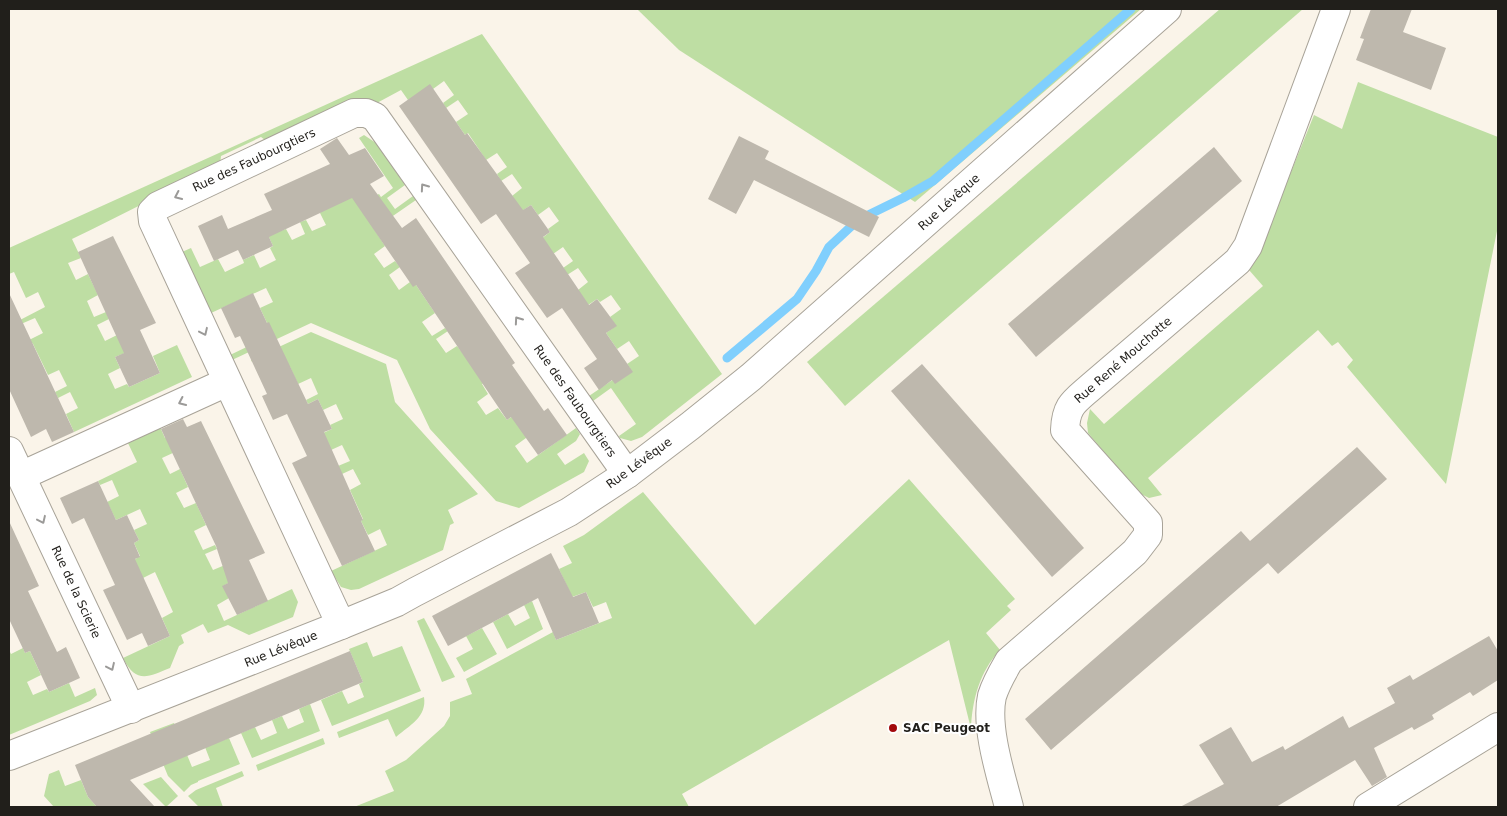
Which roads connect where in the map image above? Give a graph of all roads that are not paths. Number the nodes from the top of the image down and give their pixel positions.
1 (1168, 9) edge
2 (1336, 9) edge
3 (227, 382) junction
4 (9, 451) edge
5 (627, 474) junction
6 (21, 476) junction
7 (341, 625) junction
8 (131, 709) junction
9 (1498, 727) edge
10 (9, 756) edge
11 (1008, 807) edge
12 (1368, 807) edge

1 - 5 street, Rue Lévêque
2 - 11 street, Rue René Mouchotte
5 -> 3 street, Rue des Faubourgtiers
3 -> 6 street
3 - 7 street, Rue des Faubourgtiers
4 - 6 street, Rue de la Scierie
5 - 7 street, Rue Lévêque
6 -> 8 street, Rue de la Scierie
7 - 8 street, Rue Lévêque
8 - 10 street, Rue Lévêque
9 - 12 street

